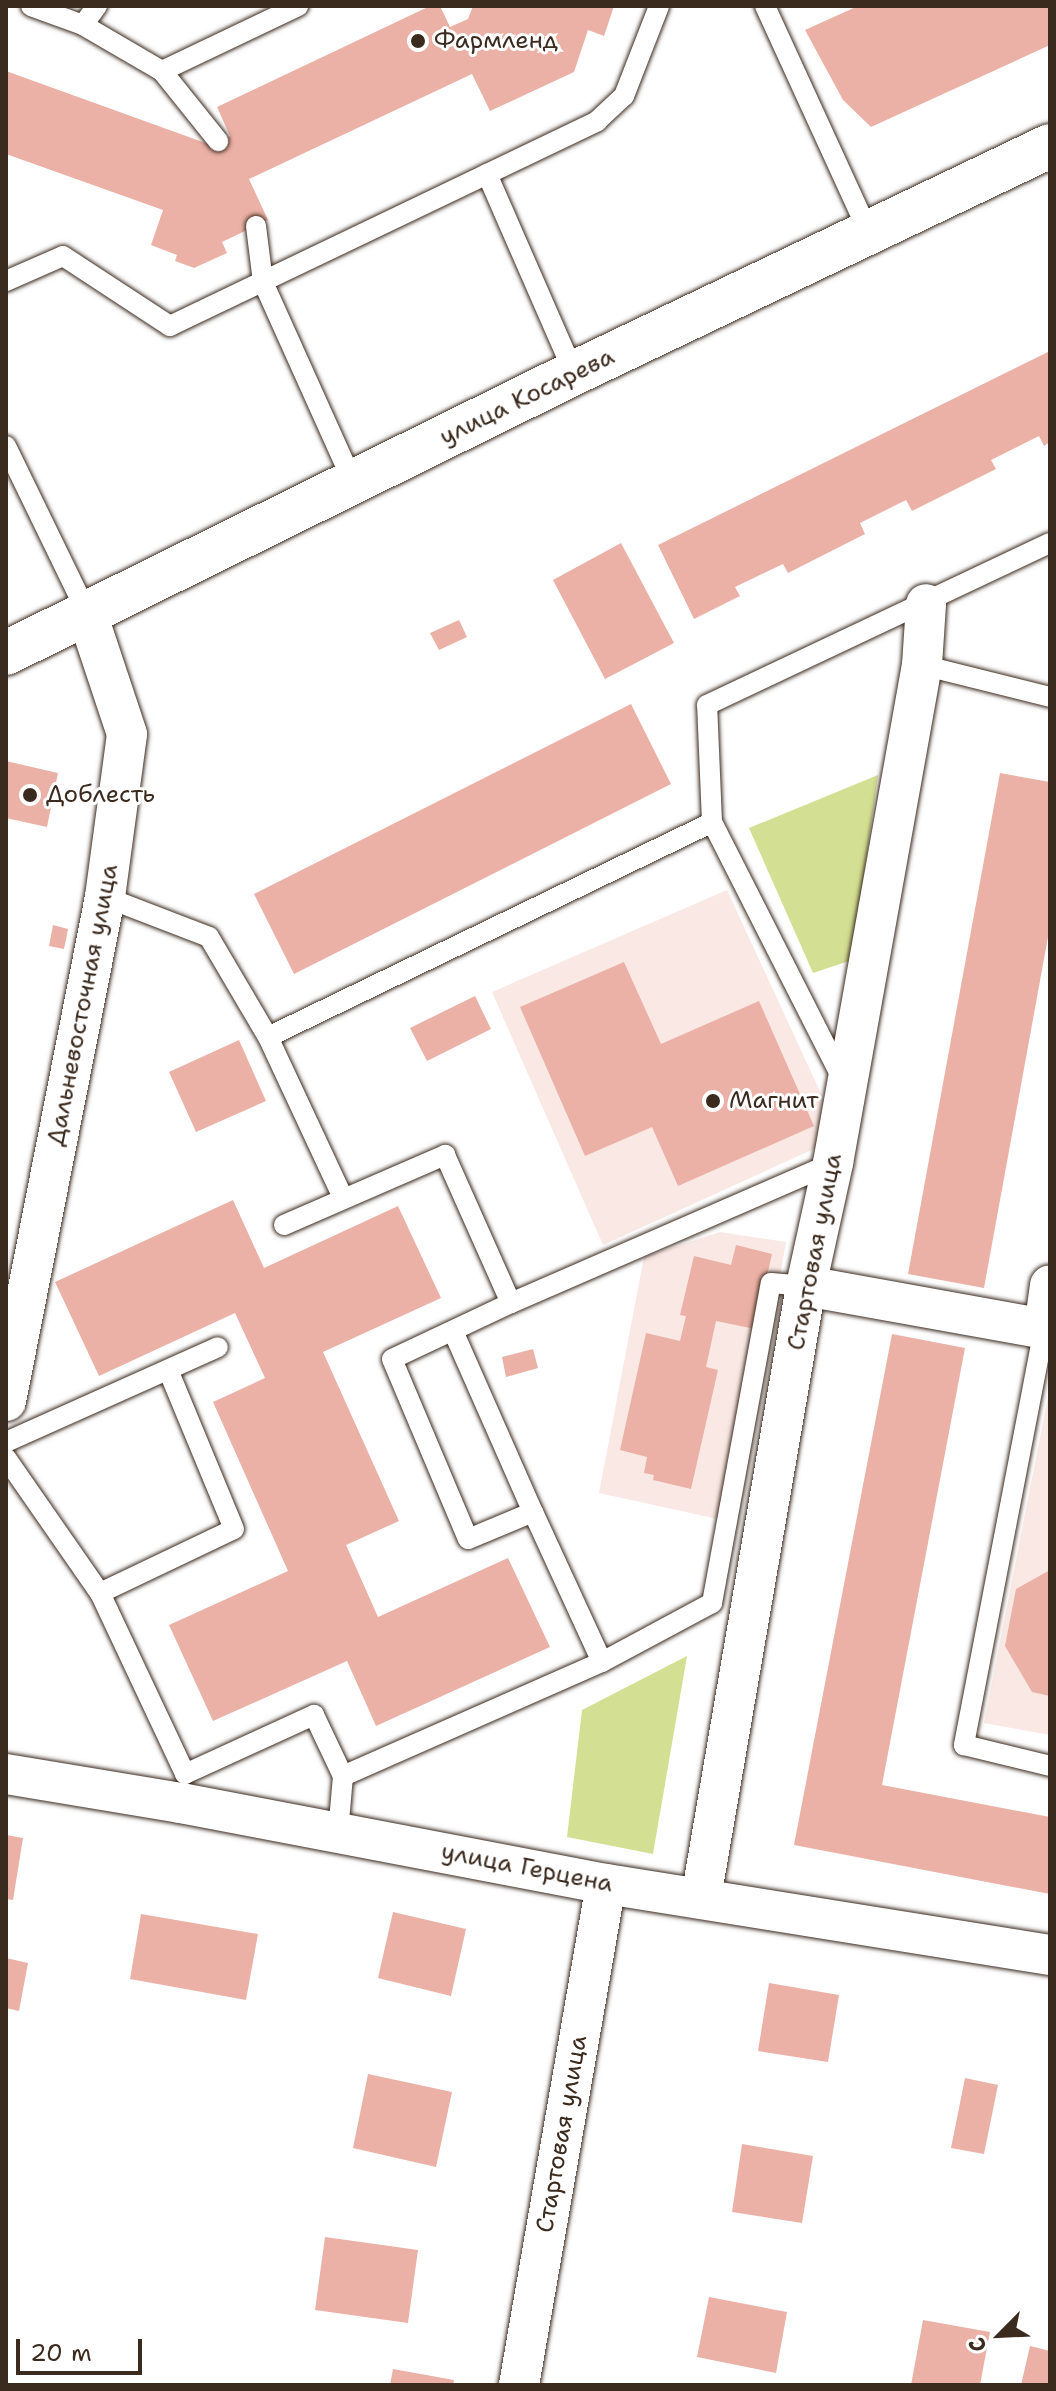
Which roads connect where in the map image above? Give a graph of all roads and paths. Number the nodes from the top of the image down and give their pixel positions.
1 (31, 6) edge
2 (97, 6) edge
3 (298, 6) edge
4 (659, 6) edge
5 (765, 6) edge
6 (83, 25) junction
7 (162, 71) junction
8 (218, 141) dead end
9 (1050, 146) edge
10 (487, 174) junction
11 (256, 226) dead end
12 (869, 233) junction
13 (6, 281) edge
14 (263, 282) junction
15 (574, 373) junction
16 (6, 446) edge
17 (353, 482) junction
18 (1050, 543) edge
19 (926, 604) junction
20 (86, 611) junction
21 (6, 653) edge
22 (922, 665) junction
23 (1050, 697) edge
24 (712, 822) junction
25 (105, 897) junction
26 (268, 1037) junction
27 (846, 1086) junction
28 (833, 1163) junction
29 (343, 1198) junction
30 (284, 1225) dead end
31 (1050, 1285) edge
32 (806, 1286) junction
33 (511, 1303) junction
34 (1044, 1329) junction
35 (453, 1331) junction
36 (218, 1347) dead end
37 (168, 1370) junction
38 (6, 1401) edge
39 (6, 1442) edge
40 (6, 1458) edge
41 (533, 1512) junction
42 (100, 1593) junction
43 (602, 1662) junction
44 (1050, 1766) edge
45 (6, 1774) edge
46 (343, 1776) junction
47 (183, 1788) junction
48 (338, 1833) junction
49 (606, 1884) junction
50 (701, 1898) junction
51 (1050, 1955) edge
52 (519, 2385) edge

1 - 6 lane
2 - 6 lane
3 - 7 lane
4 - 10 lane
5 - 12 lane
6 - 7 lane
7 - 8 lane
9 - 12 street, улица Косарева
10 - 14 lane
10 - 15 lane
11 - 14 lane
12 - 15 street, улица Косарева
13 - 14 lane
14 - 17 lane
15 - 17 street, улица Косарева
16 - 20 lane
17 - 20 street, улица Косарева
18 - 19 lane
19 - 22 street, Стартовая улица
19 - 24 lane
20 - 21 street, улица Косарева
20 - 25 street, Дальневосточная улица
22 - 23 lane
22 - 27 street, Стартовая улица
24 - 26 lane
24 - 27 lane
25 - 26 lane
25 - 38 street, Дальневосточная улица
26 - 29 lane
27 - 28 street, Стартовая улица
28 - 32 street, Стартовая улица
28 - 33 lane
29 - 30 lane
29 - 33 lane
31 - 34 street
32 - 34 street
32 - 43 lane
32 - 50 street, Стартовая улица
33 - 35 lane
34 - 44 lane
35 - 41 lane
35 - 41 lane
36 - 37 lane
37 - 39 lane
37 - 42 lane
40 - 42 lane
41 - 43 lane
42 - 47 lane
43 - 46 lane
45 - 47 street, улица Герцена
46 - 47 lane
46 - 48 lane
47 - 48 street, улица Герцена
48 - 49 street, улица Герцена
49 - 50 street, улица Герцена
49 - 52 street, Стартовая улица
50 - 51 street, улица Герцена

